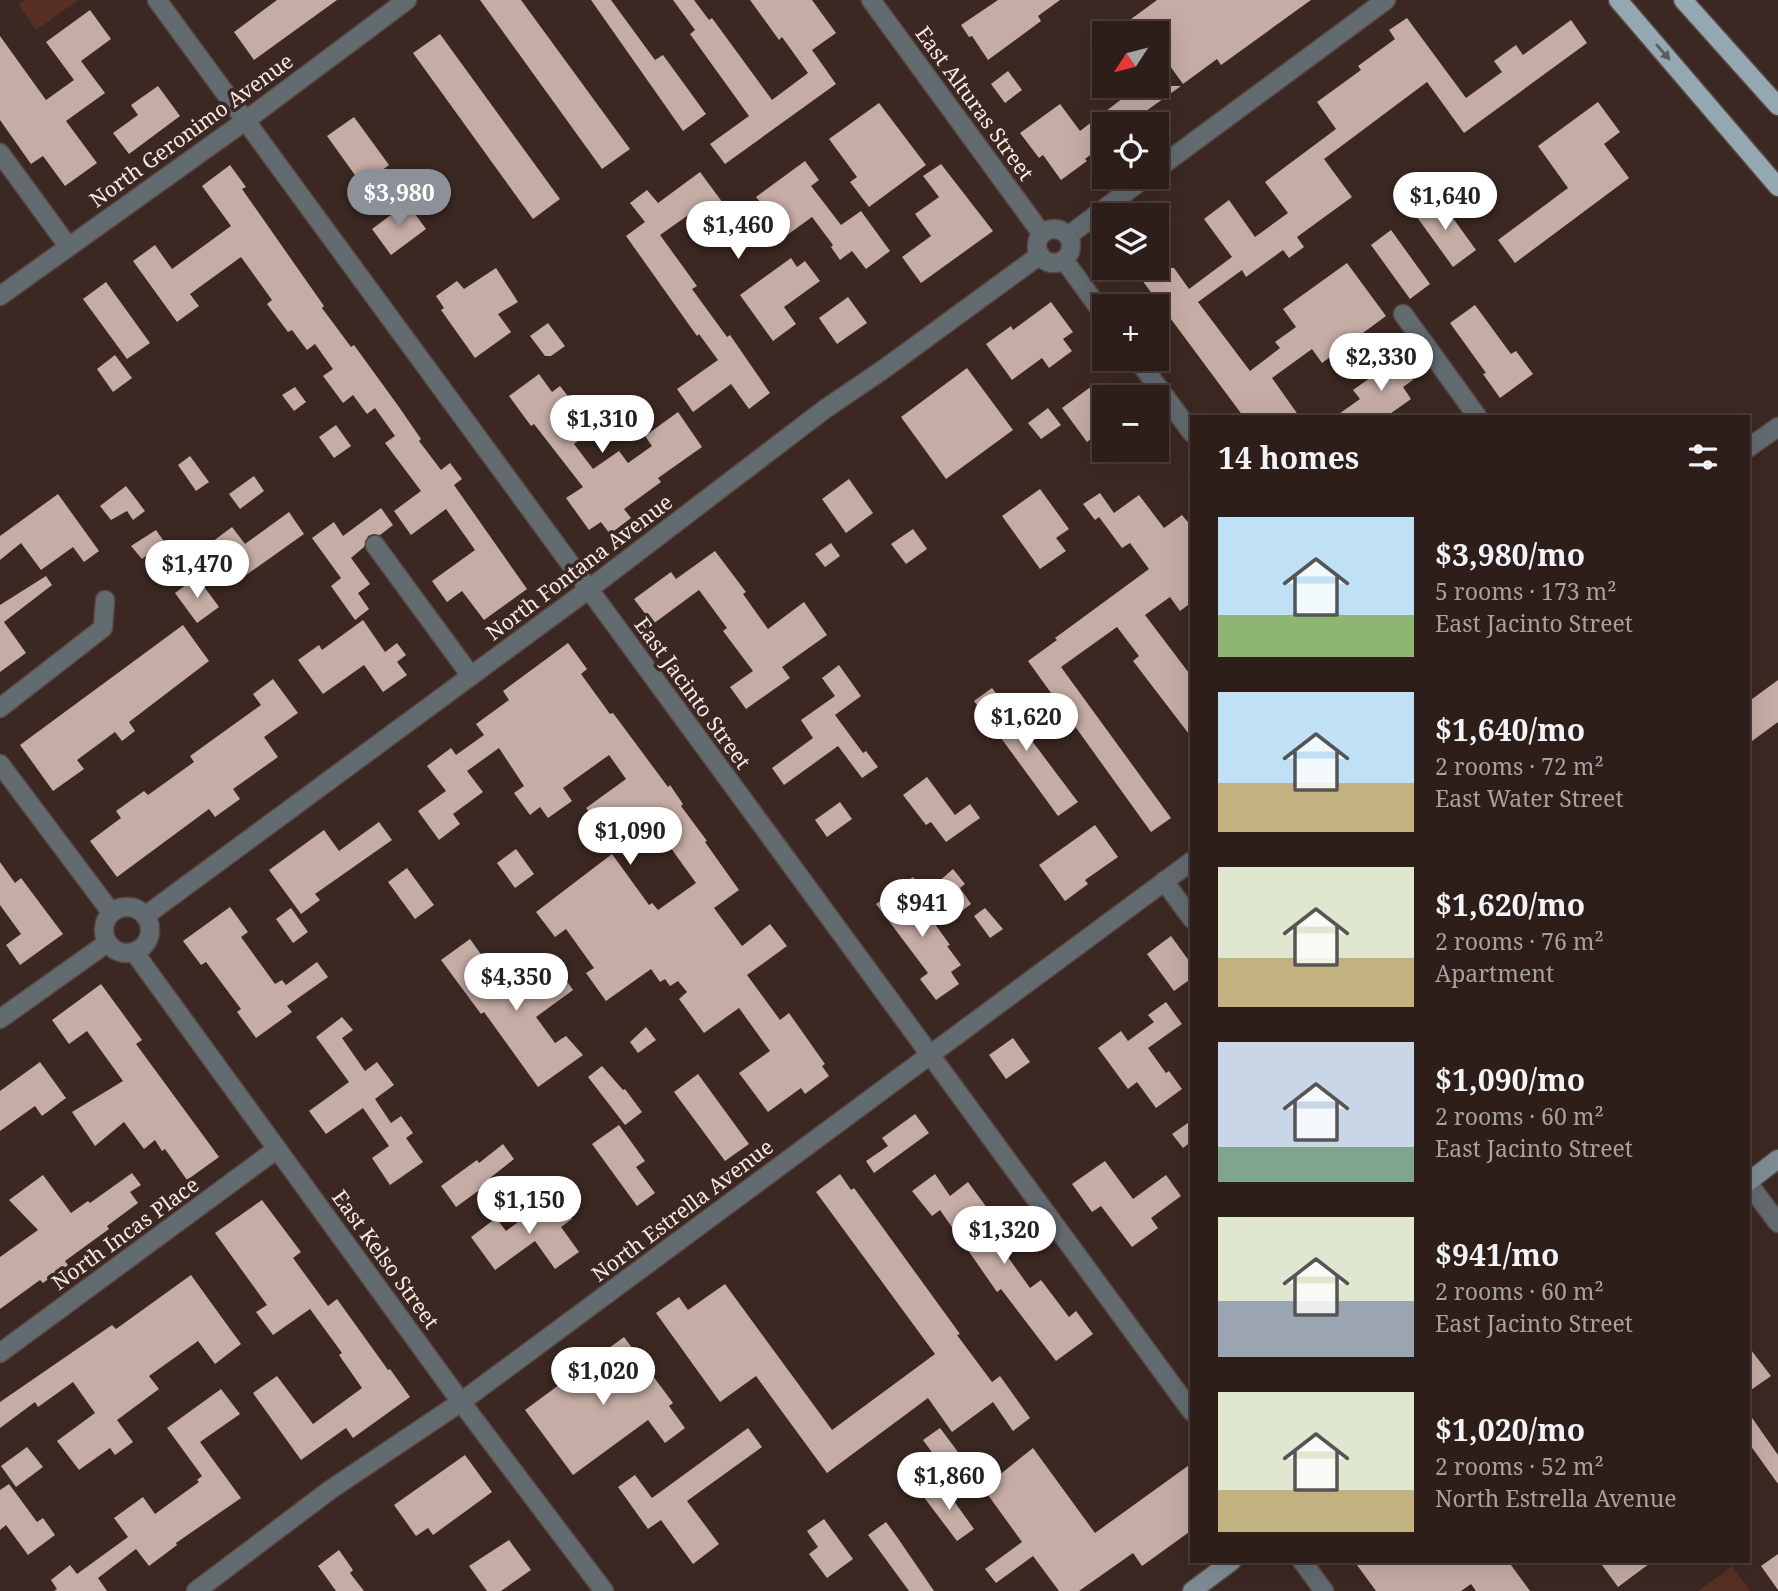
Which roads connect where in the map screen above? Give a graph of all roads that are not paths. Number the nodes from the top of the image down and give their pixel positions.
1 (157, 0) edge
2 (407, 0) edge
3 (871, 0) edge
4 (1386, 0) edge
5 (1618, 0) edge
6 (1684, 0) edge
7 (1778, 106) edge
8 (245, 121) junction
9 (0, 153) edge
10 (1169, 160) edge
11 (1778, 187) edge
12 (1130, 189) edge
13 (1042, 234) junction
14 (1068, 236) junction
15 (68, 246) junction
16 (1040, 255) junction
17 (1064, 260) junction
18 (0, 296) edge
19 (1092, 298) edge
20 (1403, 314) dead end
21 (1146, 371) edge
22 (1476, 415) edge
23 (1778, 427) edge
24 (1190, 430) edge
25 (1750, 447) edge
26 (375, 545) dead end
27 (589, 589) junction
28 (105, 600) dead end
29 (471, 676) junction
30 (0, 708) edge
31 (0, 764) edge
32 (1190, 862) edge
33 (1164, 881) junction
34 (111, 912) junction
35 (145, 916) junction
36 (1190, 916) edge
37 (107, 943) junction
38 (134, 953) junction
39 (0, 1019) edge
40 (929, 1054) junction
41 (277, 1149) junction
42 (1778, 1159) edge
43 (1750, 1180) edge
44 (1750, 1185) edge
45 (1778, 1223) edge
46 (0, 1353) edge
47 (461, 1402) junction
48 (1190, 1409) edge
49 (1229, 1563) edge
50 (1303, 1563) edge
51 (196, 1591) edge
52 (604, 1591) edge
53 (1192, 1591) edge
54 (1324, 1591) edge

1 - 8 street, East Jacinto Street
2 - 8 street, North Geronimo Avenue
3 - 13 street, East Alturas Street
4 - 10 street
5 -> 11 main road
6 - 7 main road
8 - 15 street, North Geronimo Avenue
8 - 27 street, East Jacinto Street
9 - 15 street
12 - 14 street
13 - 14 street
13 - 16 street
14 - 17 street
15 - 18 street, North Geronimo Avenue
16 - 17 street
16 - 27 street, North Fontana Avenue
17 - 19 street
20 - 22 street
21 - 24 street
23 - 25 street
26 - 29 street
27 - 29 street, North Fontana Avenue
27 - 40 street, East Jacinto Street
28 - 30 street
29 - 35 street, North Fontana Avenue
31 - 34 street
32 - 33 street, North Estrella Avenue
33 - 36 street
33 - 40 street, North Estrella Avenue
34 - 35 street
34 - 37 street
35 - 38 street
37 - 38 street
37 - 39 street
38 - 41 street, East Kelso Street
40 - 47 street, North Estrella Avenue
40 - 48 street, East Jacinto Street
41 - 46 street, North Incas Place
41 - 47 street, East Kelso Street
42 - 43 main road
44 - 45 street
47 - 51 street, North Estrella Avenue
47 - 52 street, East Kelso Street
49 - 53 main road
50 - 54 street

